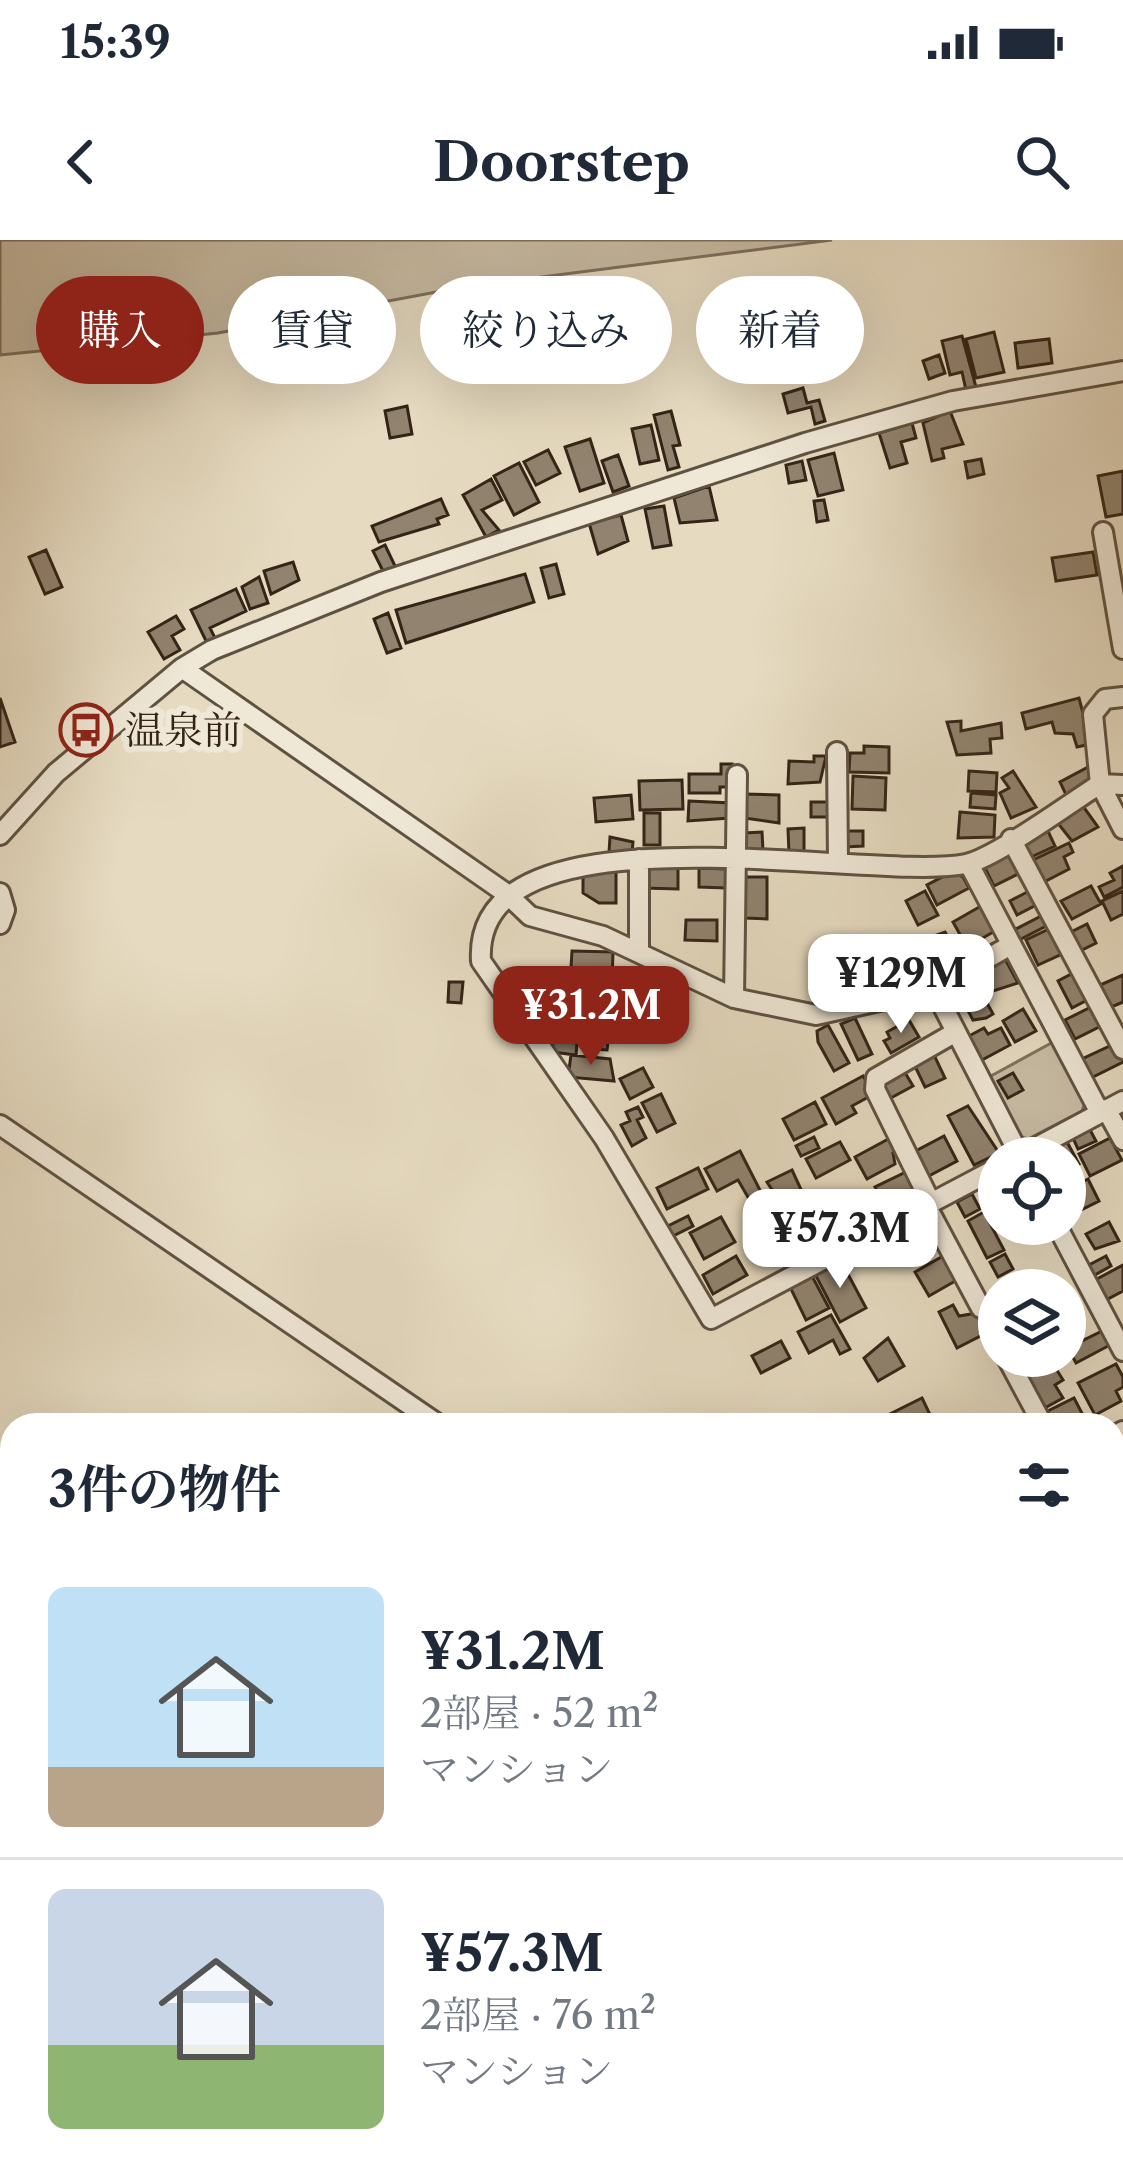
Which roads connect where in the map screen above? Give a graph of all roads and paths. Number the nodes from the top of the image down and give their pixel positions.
1 (1123, 371) edge
2 (1103, 532) dead end
3 (1123, 649) edge
4 (182, 668) junction
5 (1123, 697) edge
6 (836, 752) dead end
7 (737, 775) dead end
8 (1100, 784) junction
9 (1123, 785) edge
10 (1123, 829) edge
11 (0, 836) edge
12 (1011, 839) junction
13 (639, 859) junction
14 (738, 860) junction
15 (838, 863) junction
16 (969, 864) junction
17 (0, 893) edge
18 (507, 894) junction
19 (0, 924) edge
20 (1011, 945) junction
21 (639, 951) junction
22 (934, 989) junction
23 (734, 998) junction
24 (956, 1032) junction
25 (1123, 1048) edge
26 (1110, 1107) edge
27 (0, 1124) edge
28 (1009, 1137) edge
29 (1055, 1137) edge
30 (1123, 1141) edge
31 (978, 1178) edge
32 (929, 1204) junction
33 (1067, 1245) edge
34 (978, 1300) edge
35 (1123, 1351) edge
36 (1017, 1377) edge
37 (421, 1413) edge
38 (1036, 1413) edge

1 - 4 street
2 - 3 street
4 - 11 street
4 - 18 street
5 - 8 street
6 - 15 street
7 - 14 street
8 - 9 street
8 - 10 street
8 - 12 street
12 - 16 street
12 - 25 street
13 - 14 street
13 - 18 street
13 - 21 street
14 - 15 street
14 - 23 street
15 - 16 street
16 - 20 street
17 - 19 street
18 - 21 street
18 - 32 street
20 - 22 street
20 - 26 street
21 - 23 street
22 - 23 street
22 - 24 street
24 - 28 street
24 - 32 street
26 - 29 street
26 - 30 street
27 - 37 street
31 - 32 street
32 - 34 street
33 - 35 street
36 - 38 street

